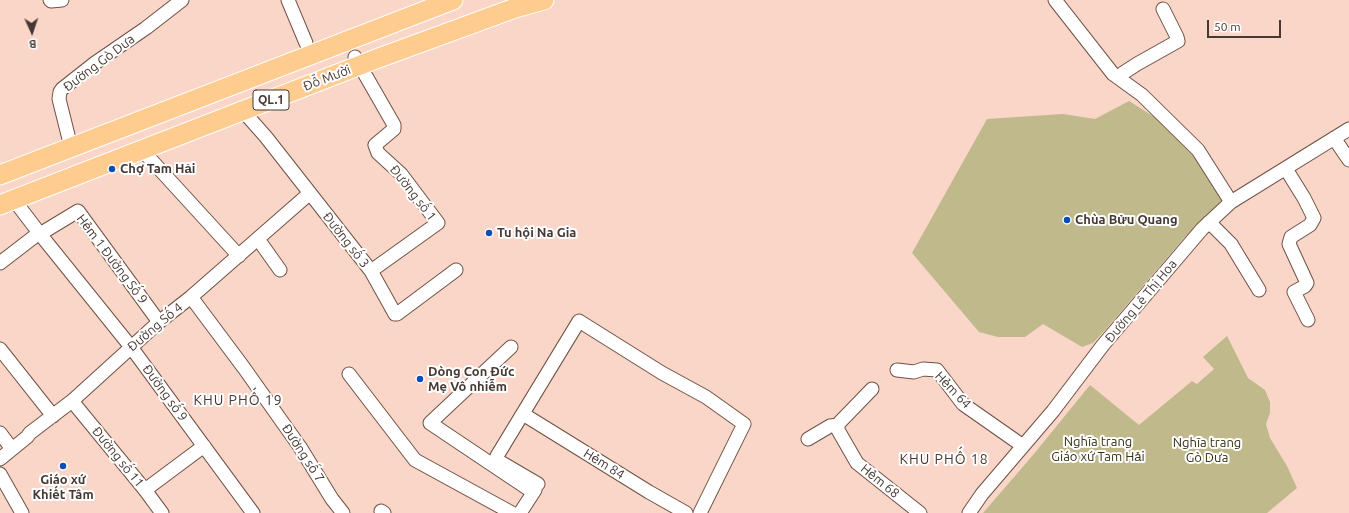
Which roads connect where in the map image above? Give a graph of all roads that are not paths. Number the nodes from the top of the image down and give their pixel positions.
1 (50, 0) edge
2 (62, 0) edge
3 (182, 0) edge
4 (288, 0) edge
5 (420, 0) edge
6 (453, 0) edge
7 (509, 0) edge
8 (544, 0) edge
9 (1055, 0) edge
10 (1163, 9) dead end
11 (306, 43) junction
12 (357, 62) junction
13 (1117, 77) junction
14 (220, 84) junction
15 (243, 111) junction
16 (1349, 129) edge
17 (1334, 138) junction
18 (69, 141) junction
19 (142, 150) junction
20 (1349, 160) edge
21 (0, 162) edge
22 (1286, 169) junction
23 (0, 175) edge
24 (310, 193) junction
25 (5, 199) edge
26 (1231, 202) junction
27 (1209, 222) junction
28 (40, 233) junction
29 (258, 239) junction
30 (239, 256) junction
31 (0, 263) edge
32 (280, 270) dead end
33 (456, 270) dead end
34 (371, 272) junction
35 (1259, 290) dead end
36 (191, 297) junction
37 (1308, 320) dead end
38 (159, 322) junction
39 (131, 346) junction
40 (511, 347) dead end
41 (0, 349) edge
42 (897, 370) dead end
43 (349, 374) dead end
44 (872, 389) dead end
45 (72, 402) junction
46 (523, 414) junction
47 (53, 416) junction
48 (838, 425) junction
49 (0, 433) edge
50 (808, 439) dead end
51 (204, 446) junction
52 (1023, 446) junction
53 (12, 449) junction
54 (0, 459) edge
55 (0, 474) edge
56 (535, 489) junction
57 (145, 490) junction
58 (22, 513) edge
59 (162, 513) edge
60 (253, 513) edge
61 (343, 513) edge
62 (512, 513) edge
63 (520, 513) edge
64 (686, 513) edge
65 (700, 513) edge
66 (920, 513) edge
67 (969, 513) edge

1 - 2 street
3 - 18 street, Đường Gò Dưa
4 - 11 street
5 - 11 highway, QL.1
6 - 14 highway, QL.1
7 - 12 highway, Đỗ Mười / QL.1
8 - 12 highway, Đỗ Mười / QL.1
9 - 13 street
10 - 13 street
11 - 14 highway, QL.1
12 - 15 highway, Đỗ Mười / QL.1
12 - 25 highway, Đỗ Mười / QL.1
12 - 34 street, Đường số 1
13 - 26 street
14 - 18 highway, QL.1
15 - 19 highway, Đỗ Mười / QL.1
15 - 24 street, Đường số 3
16 - 17 street, Đường Lê Thị Hoa
17 - 20 street
17 - 22 street, Đường Lê Thị Hoa
18 - 21 highway, QL.1
18 - 23 highway, QL.1
19 - 25 highway, Đỗ Mười / QL.1
19 - 30 street
22 - 26 street, Đường Lê Thị Hoa
22 - 37 street
24 - 29 street, Đường Số 4
24 - 34 street, Đường số 3
25 - 28 street, Đường số 9
26 - 27 street, Đường Lê Thị Hoa
27 - 35 street
27 - 52 street, Đường Lê Thị Hoa
28 - 31 street
28 - 38 street, Hẻm 1 Đường Số 9
28 - 39 street, Đường số 9
29 - 30 street, Đường Số 4
29 - 32 street
30 - 36 street, Đường Số 4
33 - 34 street, Đường số 3
36 - 38 street, Đường Số 4
36 - 61 street, Đường số 7
38 - 39 street, Đường Số 4
39 - 45 street, Đường Số 4
39 - 51 street, Đường số 9
40 - 56 street
41 - 47 street
42 - 52 street, Hẻm 64
43 - 62 street
44 - 48 street
45 - 47 street, Đường Số 4
45 - 57 street, Đường số 11
46 - 56 street
46 - 64 street, Hẻm 84
46 - 65 street
47 - 53 street, Đường Số 4
48 - 50 street
48 - 66 street, Hẻm 68
49 - 53 street
51 - 57 street
51 - 60 street, Đường số 9
52 - 67 street, Đường Lê Thị Hoa
53 - 54 street, Đường Số 4
55 - 58 street
56 - 63 street
57 - 59 street, Đường số 11

